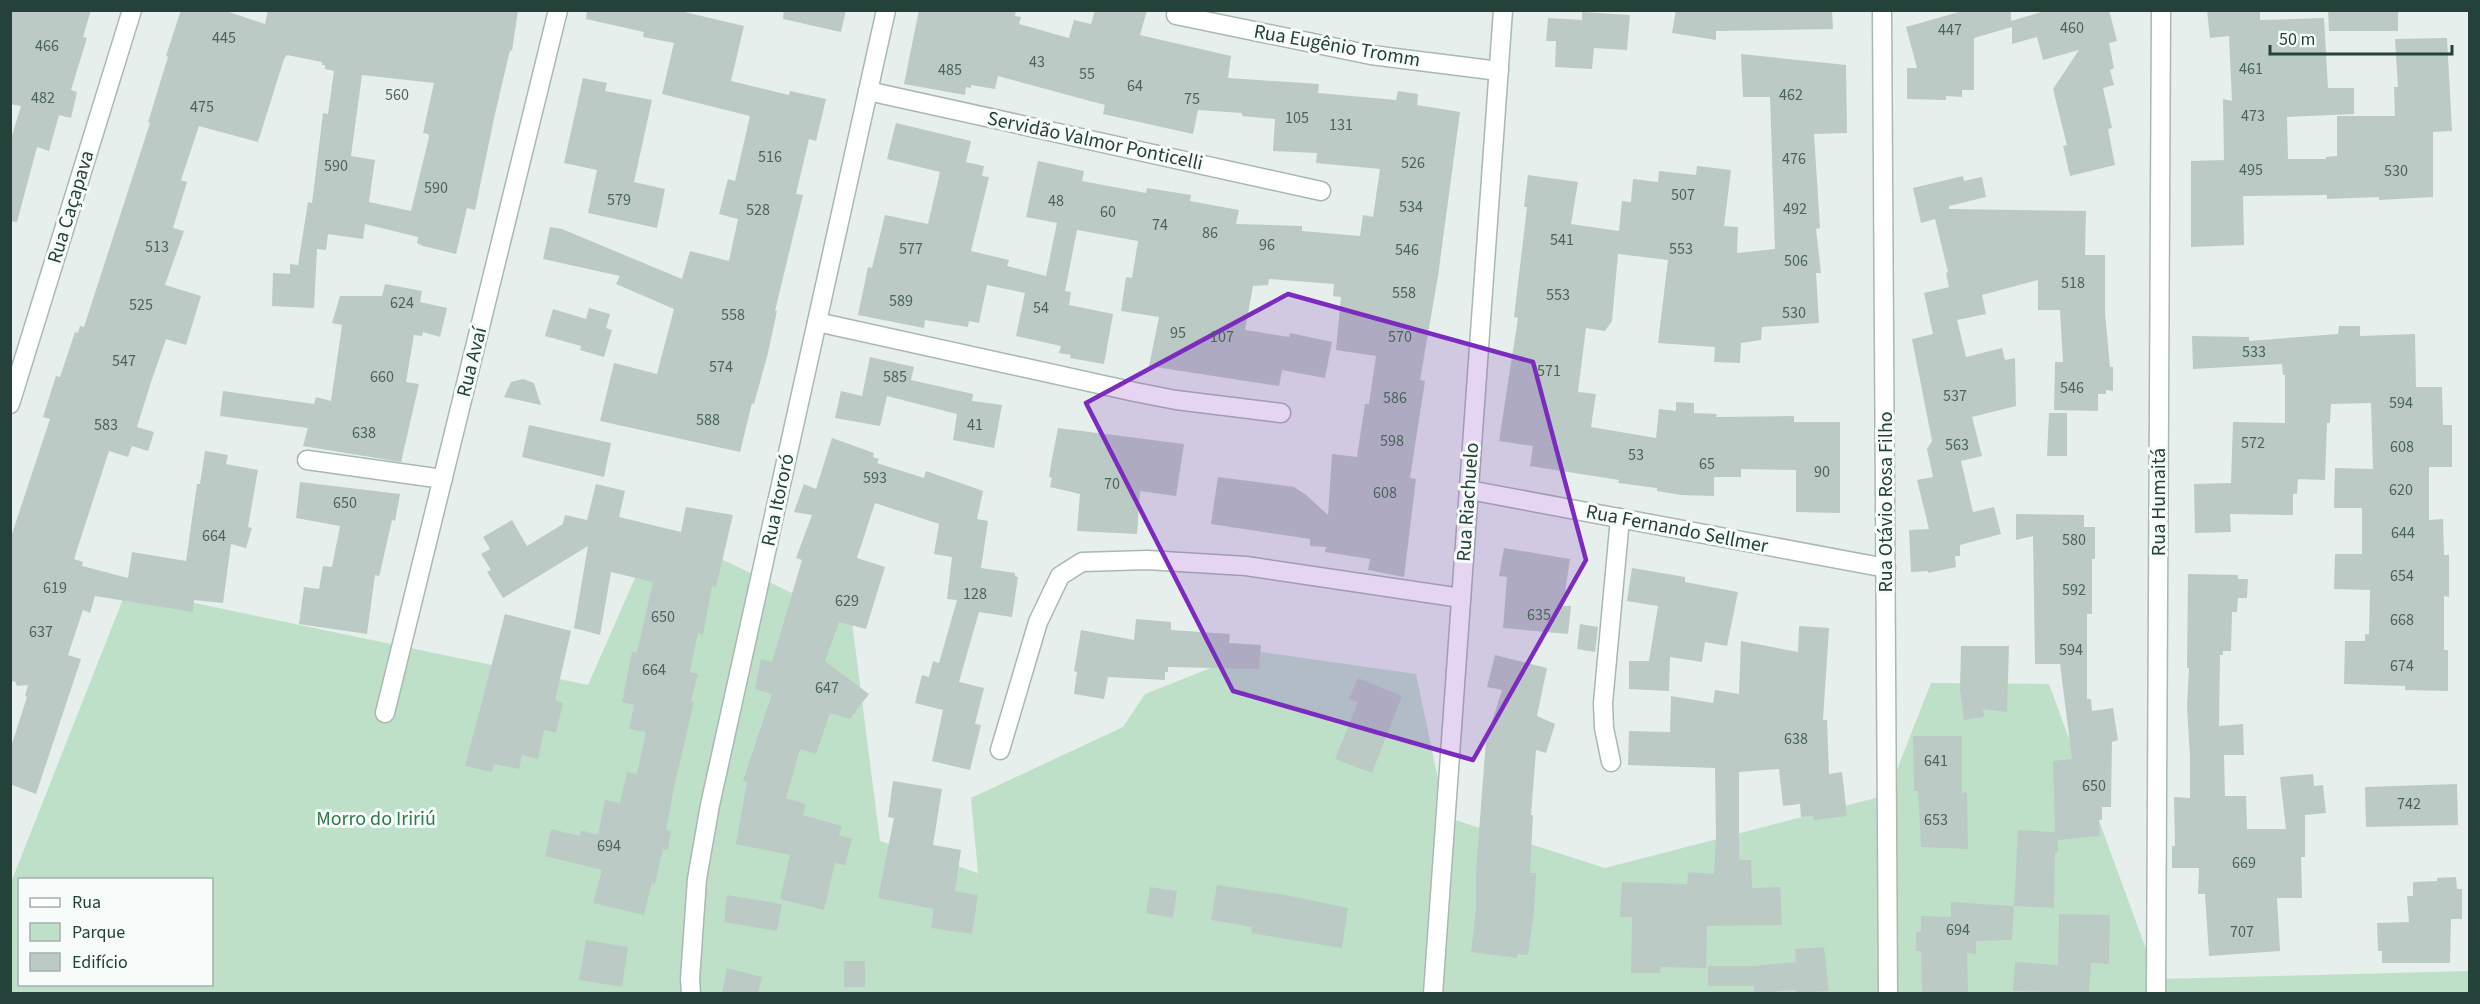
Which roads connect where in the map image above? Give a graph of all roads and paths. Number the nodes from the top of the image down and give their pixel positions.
1 (132, 10) edge
2 (558, 10) edge
3 (886, 10) edge
4 (1503, 10) edge
5 (1882, 10) edge
6 (2161, 10) edge
7 (1176, 15) dead end
8 (1499, 71) junction
9 (868, 91) junction
10 (1321, 191) dead end
11 (817, 322) junction
12 (10, 404) edge
13 (1281, 413) dead end
14 (307, 460) dead end
15 (443, 479) junction
16 (1469, 490) junction
17 (1620, 518) junction
18 (1886, 568) junction
19 (1461, 598) junction
20 (385, 713) dead end
21 (1000, 750) dead end
22 (1611, 762) dead end
23 (692, 993) edge
24 (1433, 993) edge
25 (1888, 993) edge
26 (2157, 993) edge

1 - 12 street, Rua Caçapava
2 - 15 street, Rua Avaí
3 - 9 street, Rua Itororó
4 - 8 street, Rua Riachuelo
5 - 18 street, Rua Otávio Rosa Filho
6 - 26 street, Rua Humaitá
7 - 8 street, Rua Eugênio Tromm
8 - 16 street, Rua Riachuelo
9 - 10 street, Servidão Valmor Ponticelli
9 - 11 street, Rua Itororó
11 - 13 street
11 - 23 street, Rua Itororó
14 - 15 street
15 - 20 street, Rua Avaí
16 - 17 street, Rua Fernando Sellmer
16 - 19 street, Rua Riachuelo
17 - 18 street, Rua Fernando Sellmer
17 - 22 street
18 - 25 street, Rua Otávio Rosa Filho
19 - 21 street
19 - 24 street, Rua Riachuelo

